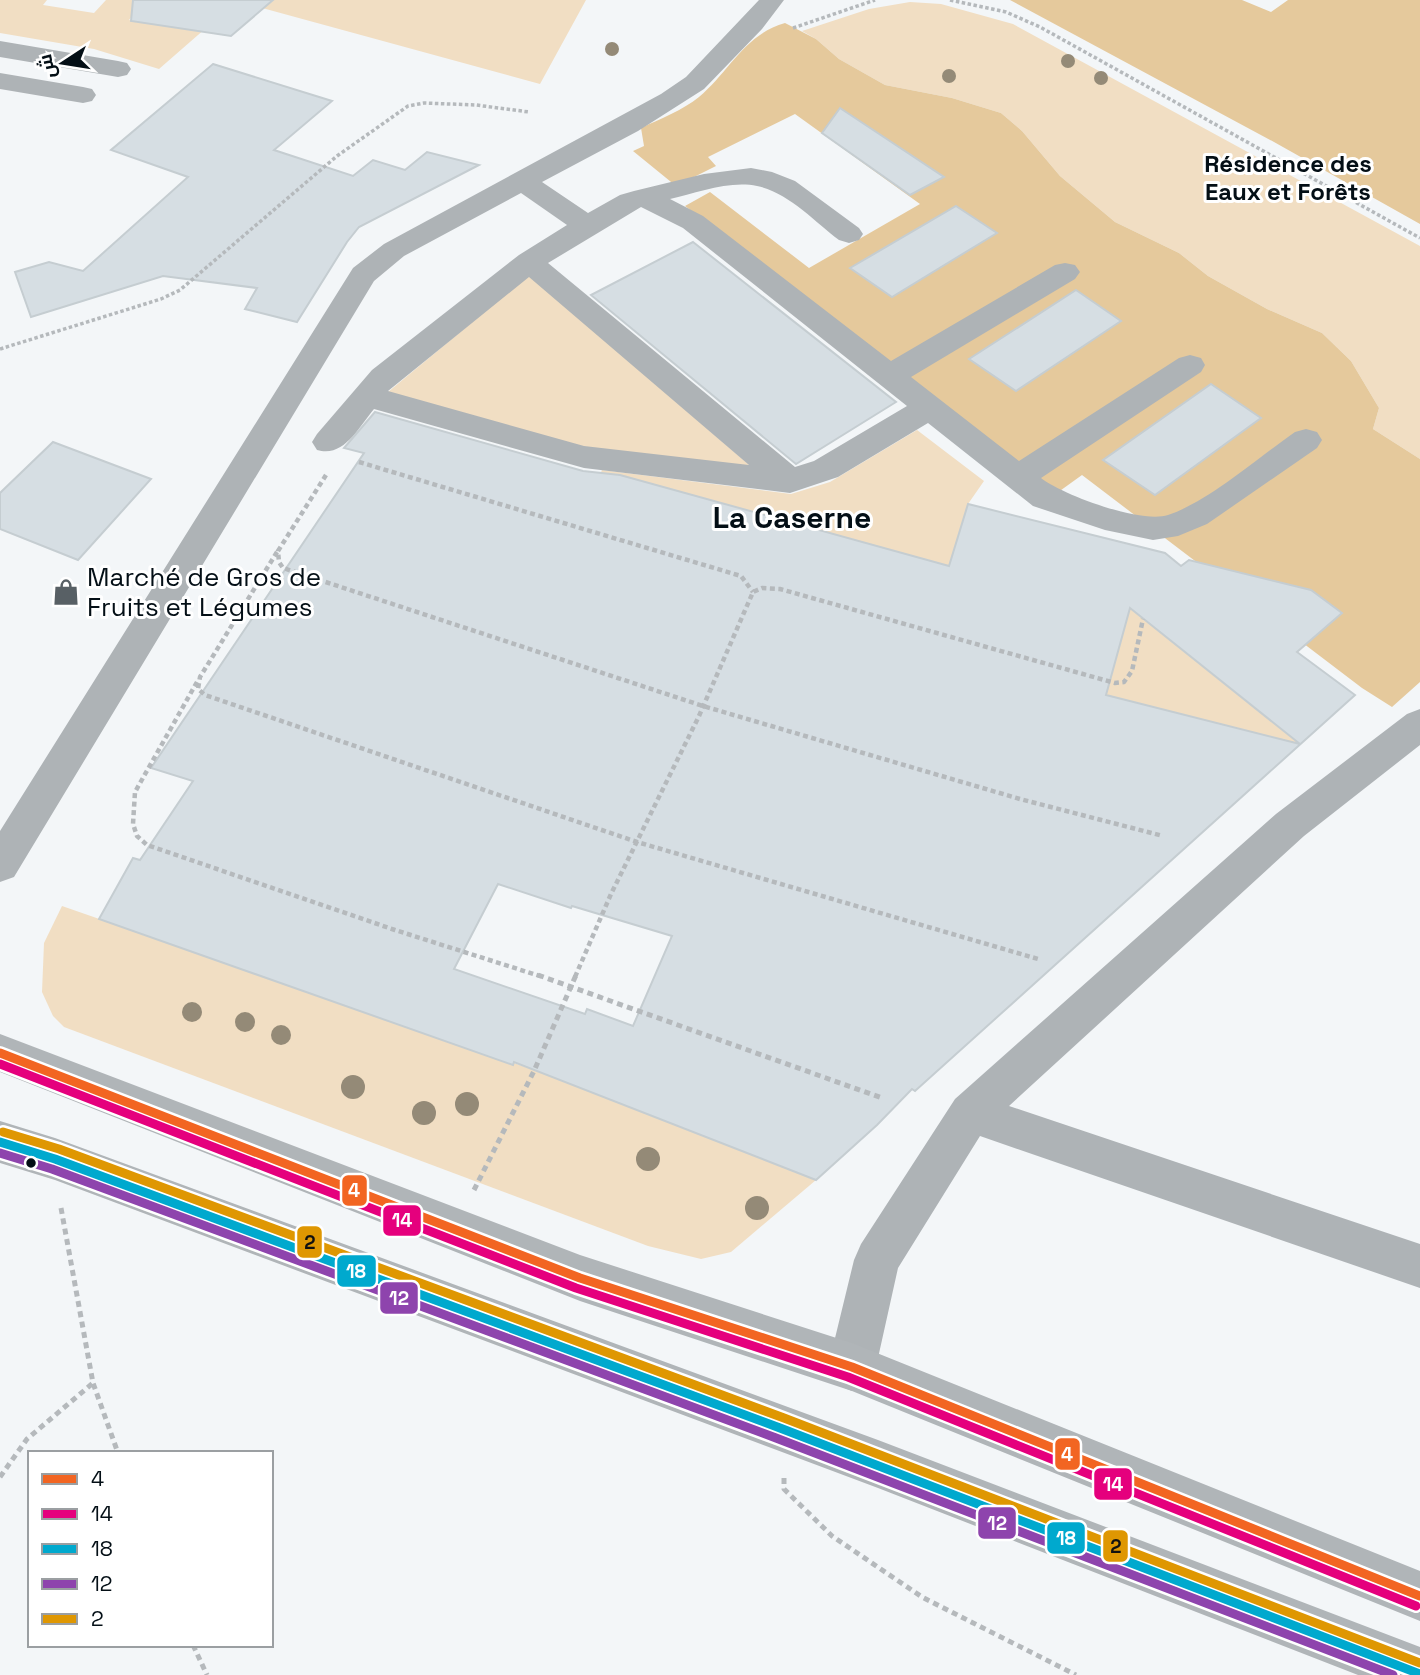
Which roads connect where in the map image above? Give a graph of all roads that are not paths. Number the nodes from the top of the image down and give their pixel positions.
1 (772, 0) edge
2 (0, 49) edge
3 (118, 69) dead end
4 (0, 81) edge
5 (83, 95) dead end
6 (523, 182) junction
7 (644, 197) junction
8 (587, 225) junction
9 (849, 234) dead end
10 (529, 262) junction
11 (1065, 272) dead end
12 (1190, 365) dead end
13 (890, 375) junction
14 (367, 396) junction
15 (930, 407) junction
16 (1306, 440) dead end
17 (337, 456) road end
18 (1018, 477) junction
19 (790, 481) junction
20 (1420, 724) edge
21 (0, 865) edge
22 (0, 1053) edge
23 (970, 1113) junction
24 (0, 1142) edge
25 (1420, 1266) edge
26 (852, 1367) junction
27 (1420, 1596) edge
28 (1420, 1672) edge

1 - 6 street
2 - 3 street
4 - 5 street
6 - 8 street
6 - 21 street
7 - 8 street
7 - 9 street
7 - 13 street
8 - 10 street
10 - 14 street
10 - 19 street
11 - 13 street
12 - 18 street
13 - 15 street
14 - 17 street
14 - 19 street
15 - 18 street
15 - 19 street
16 - 18 street
20 - 23 street
22 - 26 main road
23 - 25 street
23 - 26 street
24 - 28 main road
26 - 27 main road

